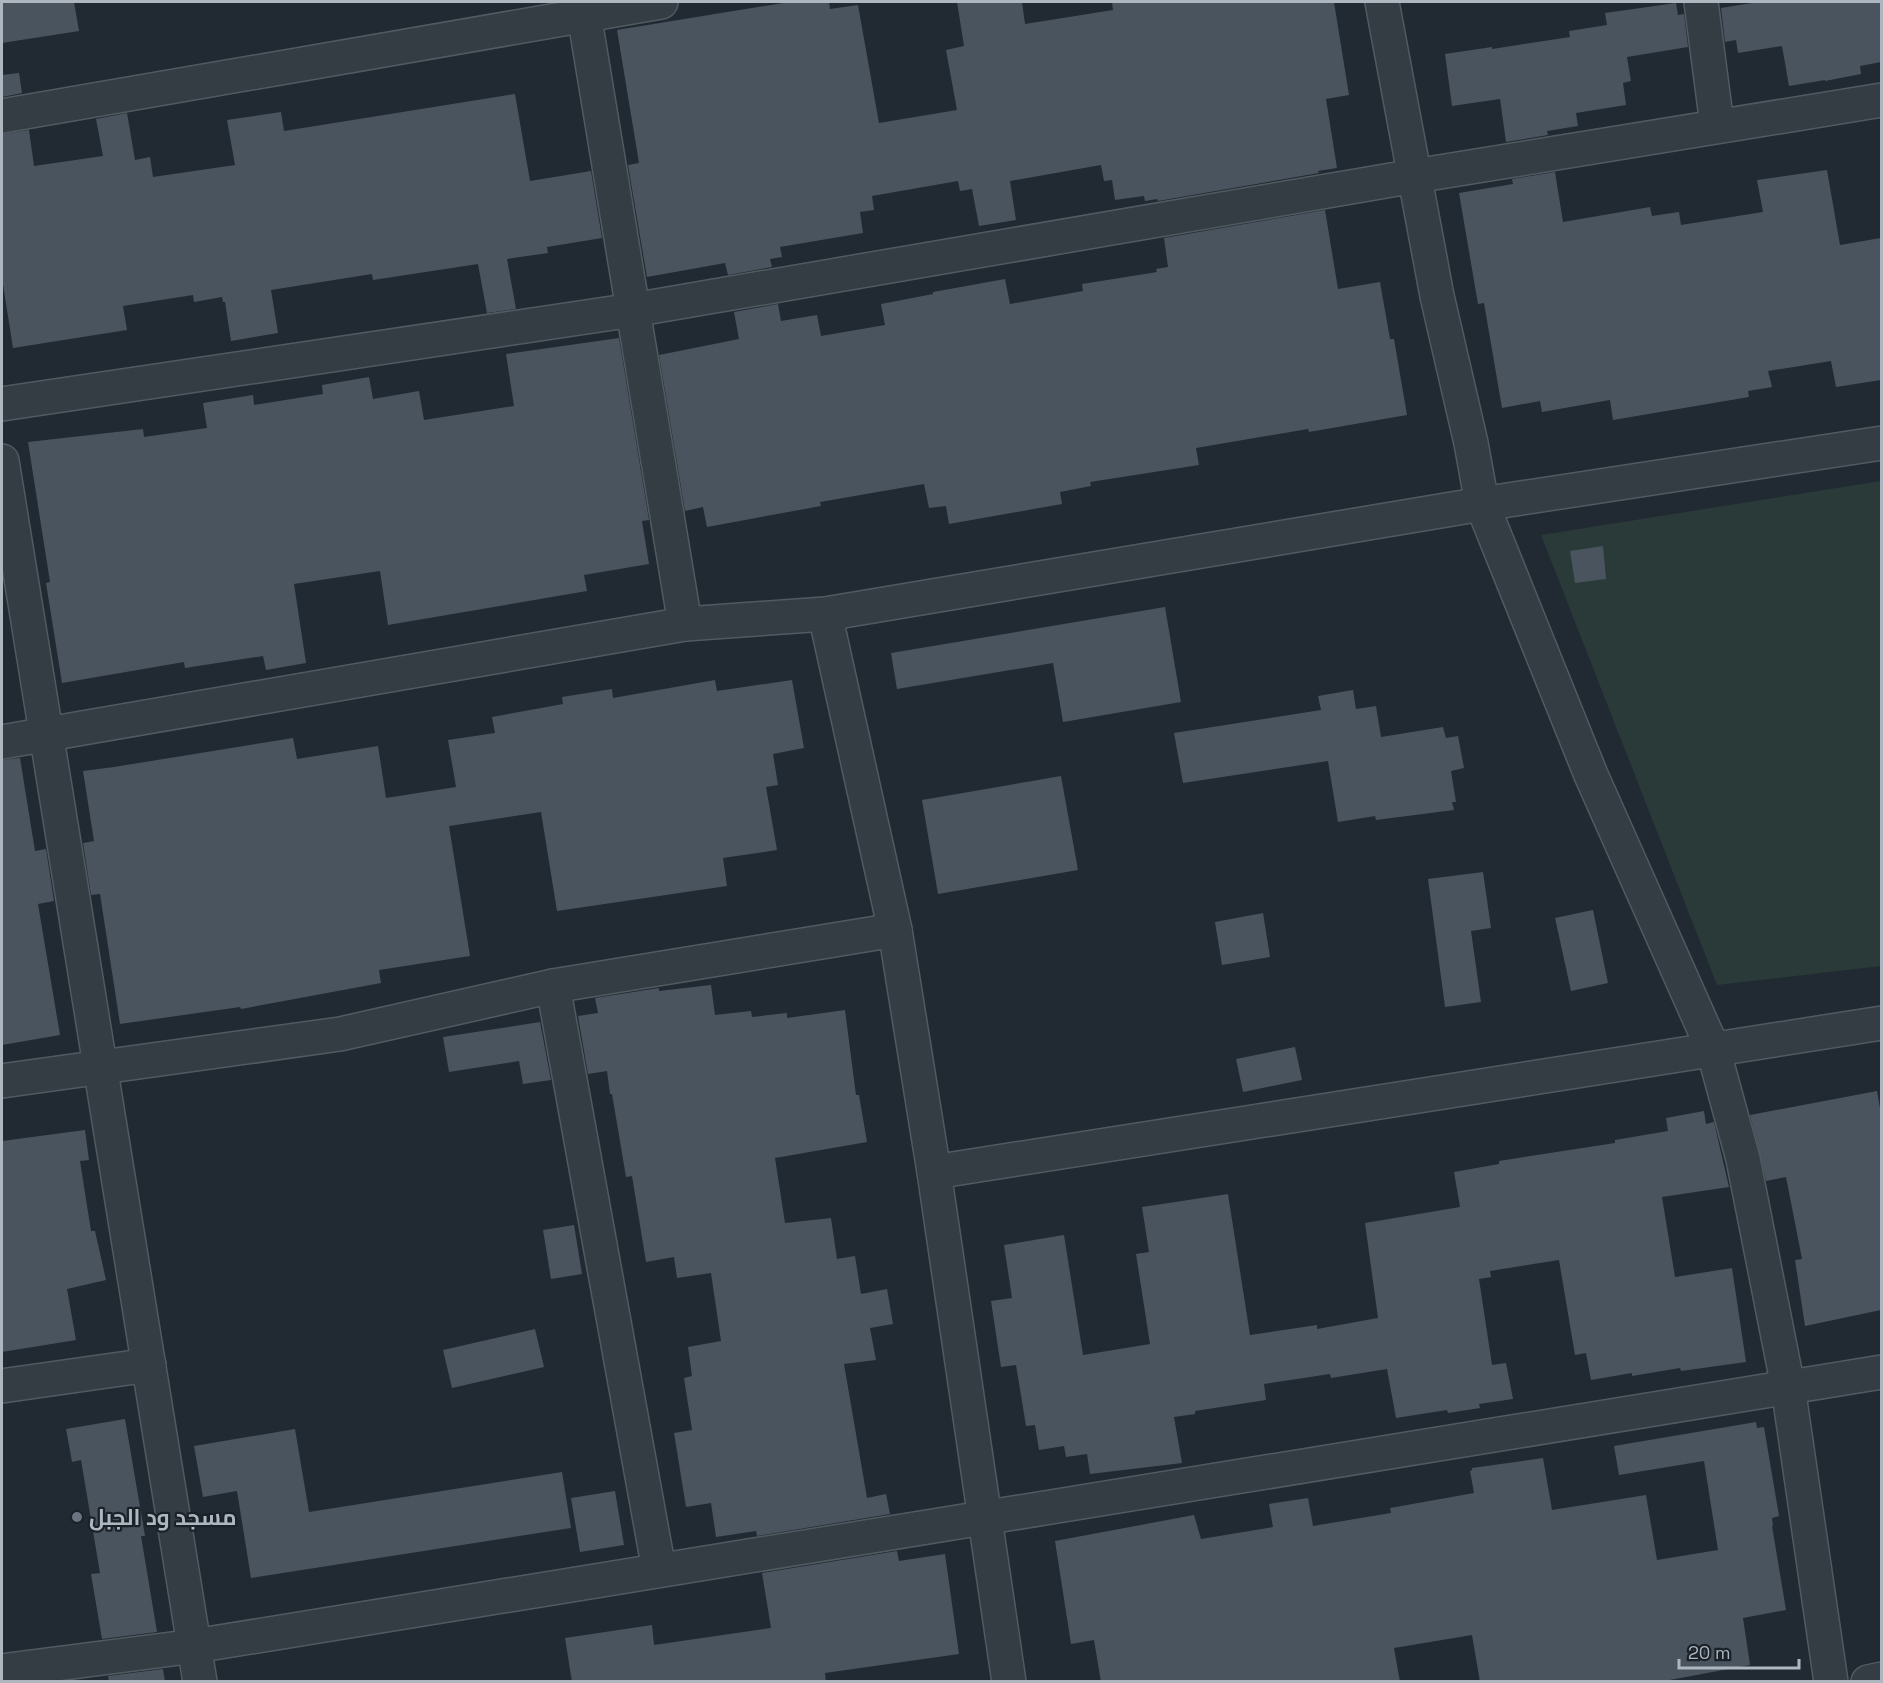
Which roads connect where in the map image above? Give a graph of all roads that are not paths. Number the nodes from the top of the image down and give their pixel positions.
1 (661, 2) edge
2 (1382, 2) edge
3 (1701, 2) edge
4 (583, 8) edge
5 (1881, 100) edge
6 (2, 116) edge
7 (1717, 125) junction
8 (1415, 176) junction
9 (633, 310) junction
10 (2, 405) edge
11 (1881, 443) edge
12 (2, 461) edge
13 (1482, 504) junction
14 (825, 614) junction
15 (685, 624) junction
16 (46, 734) junction
17 (2, 742) edge
18 (896, 930) junction
19 (553, 986) junction
20 (1881, 1023) edge
21 (1713, 1049) junction
22 (100, 1066) junction
23 (2, 1081) edge
24 (934, 1172) junction
25 (149, 1365) junction
26 (1881, 1372) edge
27 (2, 1386) edge
28 (1788, 1387) junction
29 (985, 1518) junction
30 (659, 1570) junction
31 (195, 1646) junction
32 (2, 1671) edge
33 (1881, 1679) edge
34 (200, 1682) edge
35 (1009, 1682) edge
36 (1832, 1682) edge
37 (1868, 1682) edge

1 - 4 street
2 - 8 street
3 - 7 street
4 - 6 street
4 - 9 street
5 - 7 street
7 - 8 street
8 - 9 street
8 - 13 street
9 - 10 street
9 - 15 street
11 - 13 street
12 - 16 street
13 - 14 street
13 - 21 street
14 - 15 street
14 - 18 street
15 - 16 street
16 - 17 street
16 - 22 street
18 - 19 street
18 - 24 street
19 - 22 street
19 - 30 street
20 - 21 street
21 - 24 street
21 - 28 street
22 - 23 street
22 - 25 street
24 - 29 street
25 - 27 street
25 - 31 street
26 - 28 street
28 - 29 street
28 - 36 street
29 - 30 street
29 - 35 street
30 - 31 street
31 - 32 street
31 - 34 street
33 - 37 street

